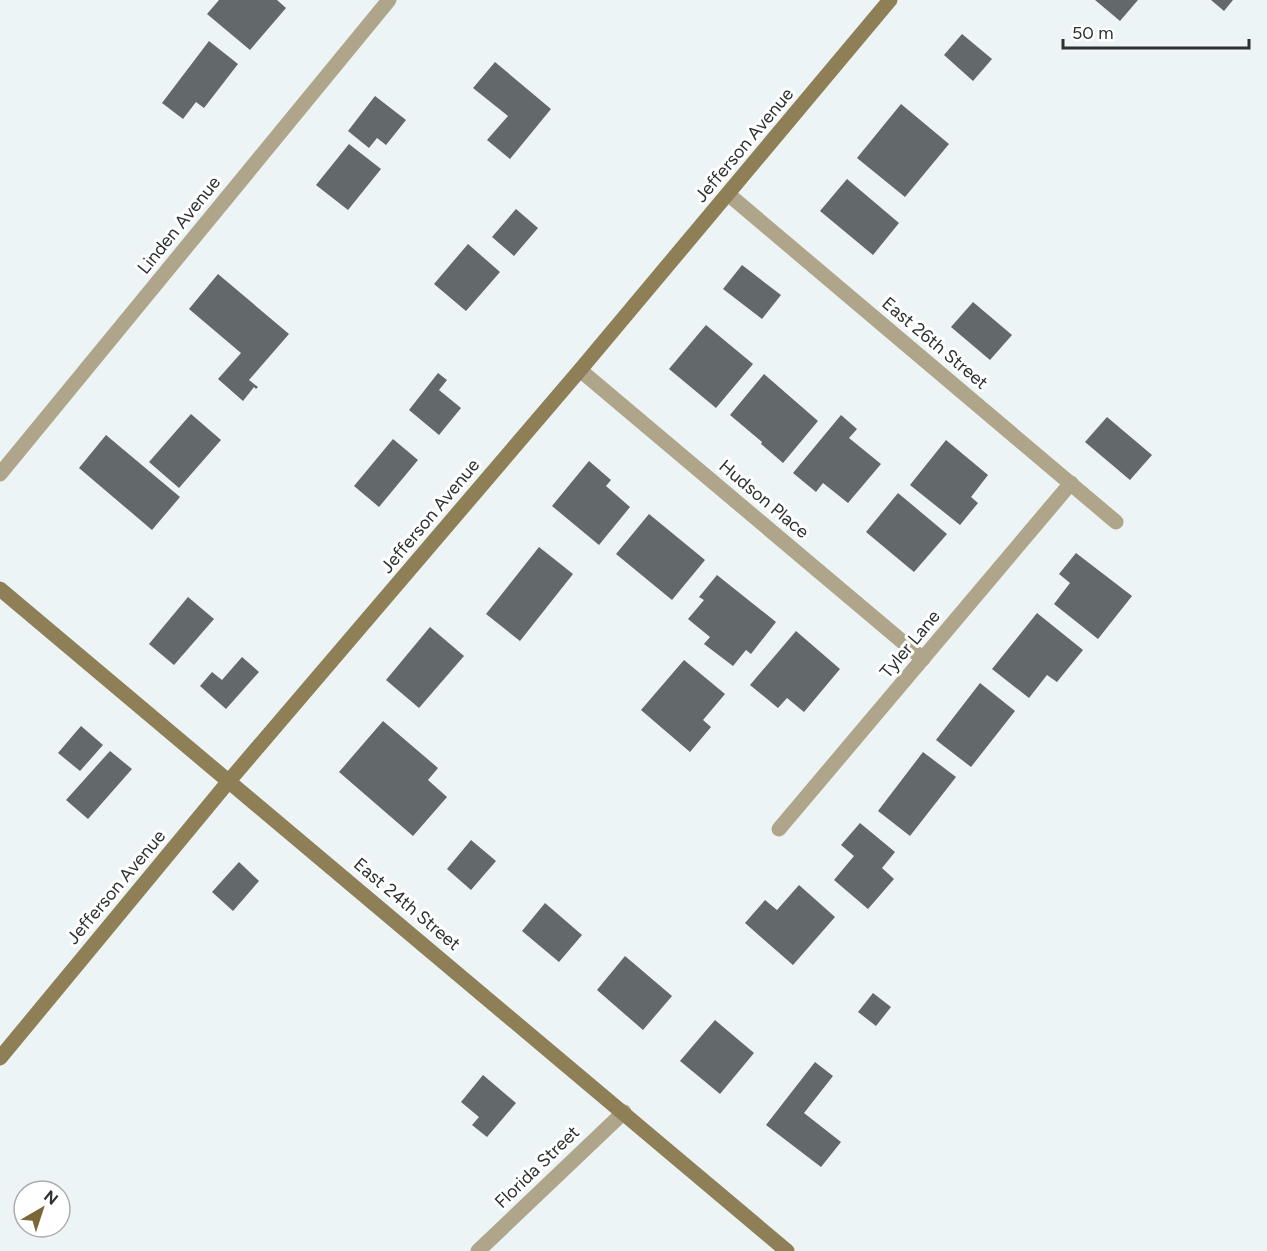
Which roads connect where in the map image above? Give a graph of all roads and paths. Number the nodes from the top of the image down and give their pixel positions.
1 (389, 0) edge
2 (890, 0) edge
3 (728, 194) junction
4 (580, 370) junction
5 (0, 474) edge
6 (1071, 483) junction
7 (1116, 522) dead end
8 (0, 589) edge
9 (923, 659) junction
10 (229, 781) junction
11 (779, 829) dead end
12 (0, 1058) edge
13 (624, 1112) junction
14 (478, 1251) edge
15 (788, 1251) edge

1 - 5 street, Linden Avenue
2 - 3 main road, Jefferson Avenue
3 - 4 main road, Jefferson Avenue
3 - 6 street, East 26th Street
4 - 9 street, Hudson Place
4 - 10 main road, Jefferson Avenue
6 - 7 street, East 26th Street
6 - 9 street, Tyler Lane
8 - 10 main road, East 24th Street
9 - 11 street, Tyler Lane
10 - 12 main road, Jefferson Avenue
10 - 13 main road, East 24th Street
13 - 14 street, Florida Street
13 - 15 main road, East 24th Street

